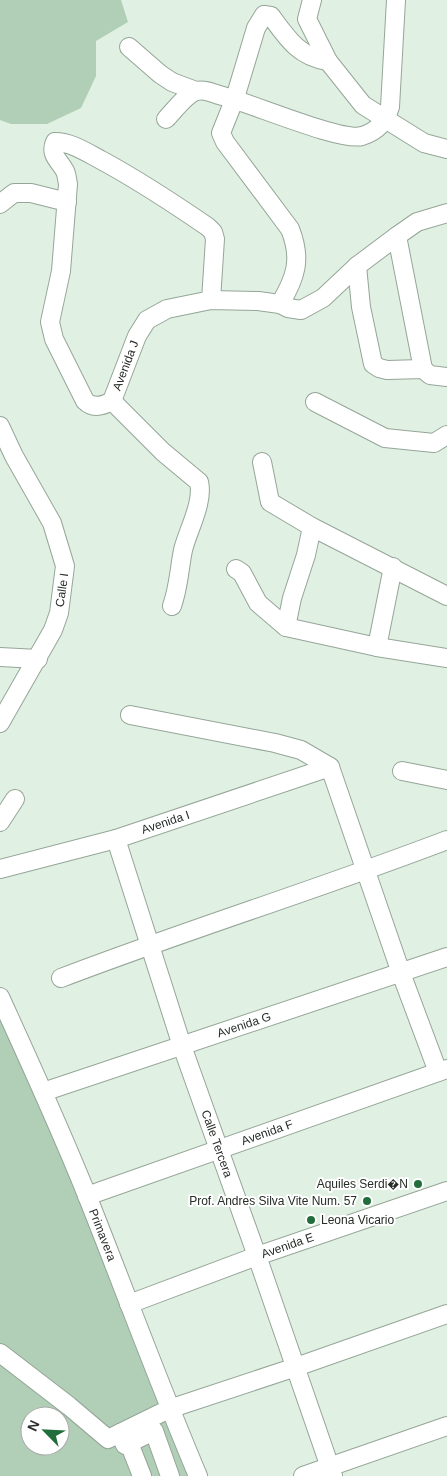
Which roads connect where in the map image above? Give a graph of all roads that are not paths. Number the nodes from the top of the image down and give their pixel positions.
1 (312, 0) edge
2 (396, 0) edge
3 (129, 47) dead end
4 (328, 61) junction
5 (196, 91) junction
6 (235, 98) junction
7 (166, 119) dead end
8 (386, 119) junction
9 (446, 147) edge
10 (67, 202) junction
11 (0, 204) edge
12 (447, 212) edge
13 (397, 236) junction
14 (357, 266) junction
15 (211, 300) junction
16 (280, 304) junction
17 (423, 369) junction
18 (447, 377) edge
19 (112, 401) junction
20 (315, 402) dead end
21 (0, 426) edge
22 (447, 435) edge
23 (262, 462) dead end
24 (312, 528) junction
25 (393, 567) junction
26 (236, 569) dead end
27 (447, 596) edge
28 (172, 606) dead end
29 (286, 627) junction
30 (376, 647) junction
31 (0, 657) edge
32 (447, 658) edge
33 (38, 659) junction
34 (130, 715) dead end
35 (0, 723) edge
36 (330, 767) junction
37 (402, 771) dead end
38 (447, 780) edge
39 (15, 799) dead end
40 (0, 822) edge
41 (116, 838) junction
42 (447, 840) edge
43 (0, 869) edge
44 (366, 871) junction
45 (149, 944) junction
46 (447, 958) edge
47 (401, 973) junction
48 (61, 978) dead end
49 (0, 996) edge
50 (182, 1046) junction
51 (443, 1070) edge
52 (43, 1092) junction
53 (220, 1150) junction
54 (447, 1191) edge
55 (87, 1196) junction
56 (257, 1256) junction
57 (129, 1304) junction
58 (447, 1314) edge
59 (0, 1354) edge
60 (296, 1367) junction
61 (169, 1409) junction
62 (447, 1426) edge
63 (124, 1438) junction
64 (332, 1471) edge
65 (142, 1476) edge
66 (170, 1476) edge
67 (198, 1476) edge
68 (303, 1476) edge

1 - 4 street
2 - 8 street
3 - 5 street
4 - 6 street
4 - 8 street
5 - 6 street
5 - 7 street
6 - 8 street
6 - 16 street
8 - 9 street
10 - 11 street
10 - 15 street, Avenida J
10 - 19 street, Avenida J
12 - 13 street, Avenida J
13 - 14 street, Avenida J
13 - 17 street
14 - 16 street, Avenida J
14 - 17 street
15 - 16 street, Avenida J
15 - 19 street, Avenida J
17 - 18 street
19 - 28 street
20 - 22 street
21 - 33 street, Calle I
23 - 24 street
24 - 25 street
24 - 29 street
25 - 27 street
25 - 30 street
26 - 29 street
29 - 30 street
30 - 32 street
31 - 33 street
33 - 35 street, Calle I
34 - 36 street
36 - 41 street, Avenida I
36 - 44 street
37 - 38 street
39 - 40 street
41 - 43 street, Avenida I
41 - 45 street, Calle Tercera
42 - 44 street
44 - 45 street
44 - 47 street
45 - 48 street
45 - 50 street, Calle Tercera
46 - 47 street, Avenida G
47 - 50 street, Avenida G
47 - 51 street
49 - 52 street, Primavera
50 - 52 street, Avenida G
50 - 53 street, Calle Tercera
51 - 53 street, Avenida F
52 - 55 street, Primavera
53 - 55 street, Avenida F
53 - 56 street, Calle Tercera
54 - 56 street, Avenida E
55 - 57 street, Primavera
56 - 57 street, Avenida E
56 - 60 street, Calle Tercera
57 - 61 street, Primavera
58 - 60 street
59 - 63 street
60 - 61 street
60 - 64 street, Calle Tercera
61 - 63 street
61 - 67 street, Primavera
62 - 64 street
63 - 65 street
63 - 66 street
64 - 68 street

